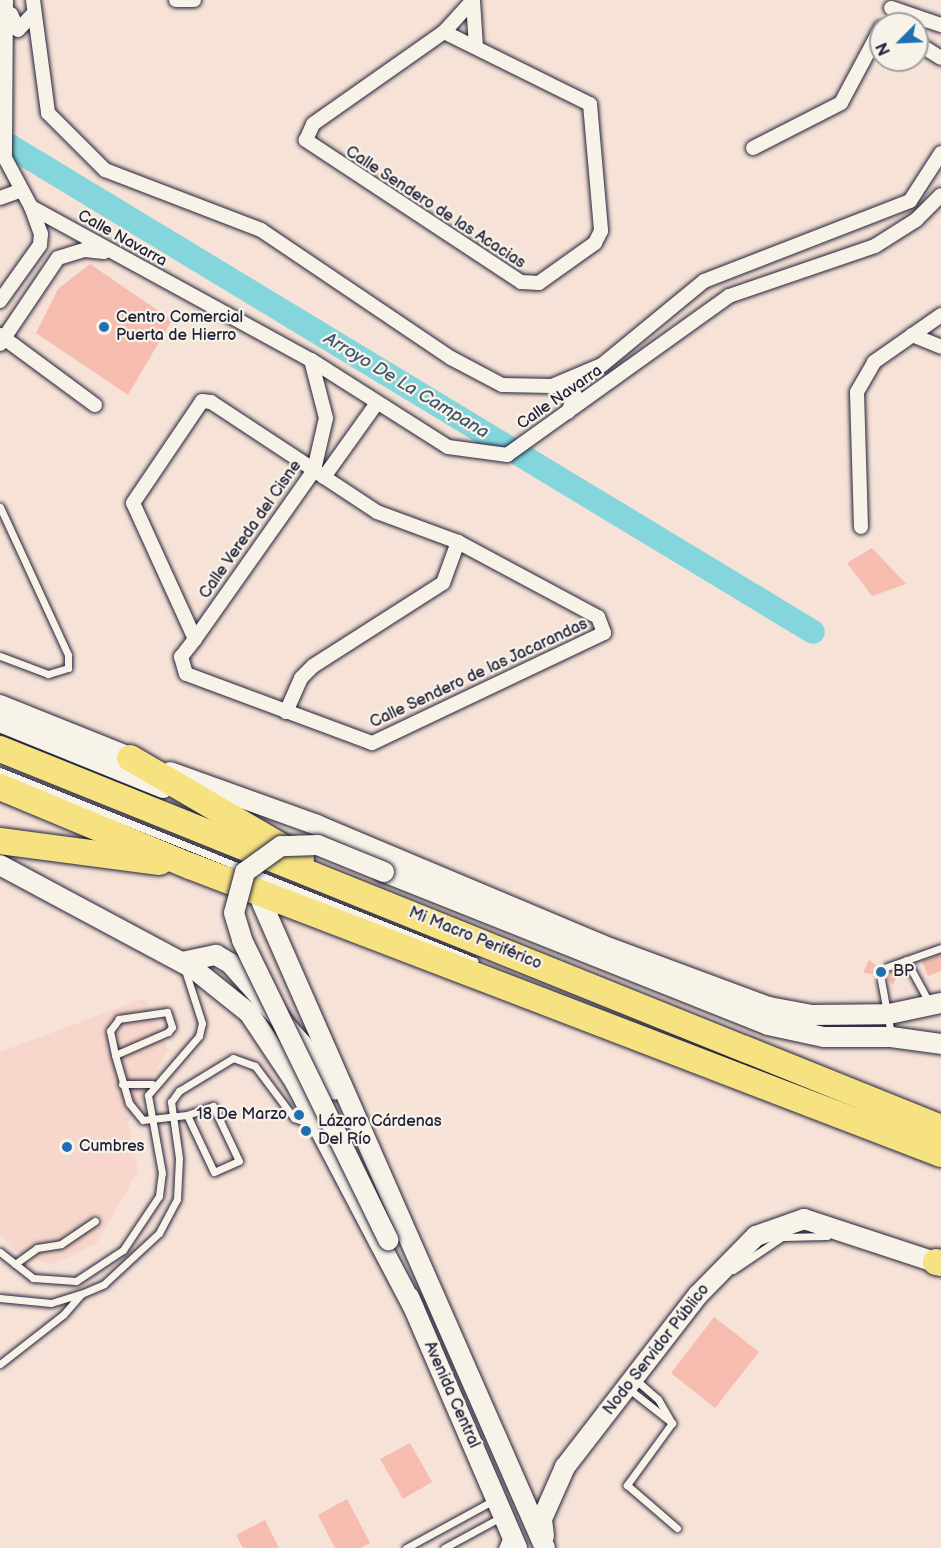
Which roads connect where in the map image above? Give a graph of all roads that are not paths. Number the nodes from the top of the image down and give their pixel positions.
1 (9, 0) edge
2 (176, 0) edge
3 (194, 0) edge
4 (473, 0) edge
5 (893, 4) edge
6 (33, 7) edge
7 (941, 25) edge
8 (444, 32) junction
9 (476, 47) junction
10 (869, 50) edge
11 (753, 148) dead end
12 (4, 152) edge
13 (941, 153) edge
14 (19, 191) junction
15 (941, 195) edge
16 (0, 198) edge
17 (31, 207) junction
18 (114, 255) junction
19 (0, 301) edge
20 (941, 315) edge
21 (912, 335) junction
22 (1, 339) edge
23 (941, 347) edge
24 (311, 360) junction
25 (552, 386) junction
26 (377, 403) junction
27 (95, 405) dead end
28 (567, 414) junction
29 (319, 473) junction
30 (0, 507) edge
31 (861, 527) dead end
32 (458, 542) junction
33 (195, 639) junction
34 (0, 656) edge
35 (186, 674) joint
36 (0, 705) edge
37 (286, 712) junction
38 (0, 722) edge
39 (0, 749) edge
40 (130, 758) junction
41 (0, 761) edge
42 (0, 771) edge
43 (0, 787) edge
44 (171, 791) tunnel mouth
45 (0, 841) edge
46 (0, 865) edge
47 (190, 866) junction
48 (262, 903) tunnel mouth
49 (390, 909) junction
50 (941, 948) edge
51 (906, 960) junction
52 (182, 962) junction
53 (887, 967) dead end
54 (881, 980) dead end
55 (571, 1000) dead end
56 (936, 1005) edge
57 (889, 1014) junction
58 (891, 1037) junction
59 (941, 1044) edge
60 (115, 1055) junction
61 (122, 1084) junction
62 (152, 1084) junction
63 (187, 1114) junction
64 (169, 1116) junction
65 (150, 1120) junction
66 (358, 1124) junction
67 (317, 1126) junction
68 (941, 1128) edge
69 (941, 1147) edge
70 (941, 1154) edge
71 (95, 1221) dead end
72 (0, 1252) edge
73 (939, 1263) edge
74 (15, 1264) junction
75 (97, 1272) junction
76 (104, 1284) junction
77 (81, 1294) junction
78 (0, 1298) edge
79 (414, 1310) junction
80 (0, 1364) edge
81 (630, 1383) junction
82 (672, 1423) junction
83 (506, 1528) edge
84 (677, 1528) dead end
85 (406, 1548) edge
86 (444, 1548) edge
87 (546, 1548) edge

1 - 6 street
1 - 12 street, Calle Navarra
2 - 3 street
4 - 8 street, Calle Sendero de las Acacias
4 - 9 street, Calle Sendero de las Acacias
5 - 7 street
6 - 25 street, Calle Navarra
8 - 9 street, Calle Sendero de las Acacias
8 - 9 street, Calle Sendero de las Acacias
10 - 11 street
12 - 14 street, Calle Navarra
13 - 25 street, Calle Navarra
14 - 16 street
14 - 17 street, Calle Navarra
15 - 28 street, Calle Navarra
17 - 18 street, Calle Navarra
17 - 19 street
18 - 22 street
18 - 24 street, Calle Navarra
20 - 21 street
21 - 23 street
21 - 31 street
22 - 27 street
24 - 26 street, Calle Navarra
24 - 29 street, Calle Vereda del Cisne
25 - 28 street
26 - 28 street, Calle Navarra
26 - 29 street, Calle Vereda del Cisne
29 - 32 street, Calle Sendero de las Jacarandas
29 - 33 street, Calle Vereda del Cisne
29 - 33 street, Calle Sendero de las Jacarandas
30 - 34 lane
32 - 37 street
32 - 37 street, Calle Sendero de las Jacarandas
33 - 35 street, Calle Vereda del Cisne
35 - 37 street, Calle Sendero de las Jacarandas
36 - 40 main road
38 - 44 main road
39 - 49 highway
40 - 49 highway
40 - 57 main road
41 - 42 lane, Mi Macro Periférico
43 - 47 highway
45 - 47 highway
46 - 52 main road
47 - 70 highway
48 - 66 main road
49 - 68 highway
50 - 51 lane
51 - 53 lane
51 - 56 lane
52 - 62 lane
52 - 66 main road
52 - 67 main road
54 - 57 lane
55 - 69 lane
56 - 57 main road
57 - 58 lane
58 - 59 main road, Avenida Central
58 - 79 main road, Avenida Central, bridge
60 - 60 lane
60 - 61 lane
61 - 62 lane
61 - 65 lane
62 - 65 lane
63 - 63 lane
63 - 64 lane
64 - 65 lane
64 - 67 lane
64 - 76 lane
65 - 75 lane
66 - 87 main road, Avenida Central
67 - 79 main road
71 - 74 lane
72 - 74 lane
73 - 81 main road, Nodo Servidor Público
74 - 75 lane
75 - 76 lane
76 - 77 lane
77 - 78 lane
77 - 80 lane
79 - 83 main road, Avenida Central
81 - 82 lane
81 - 82 lane
81 - 87 main road, Nodo Servidor Público
82 - 84 lane
83 - 85 lane
83 - 86 lane

